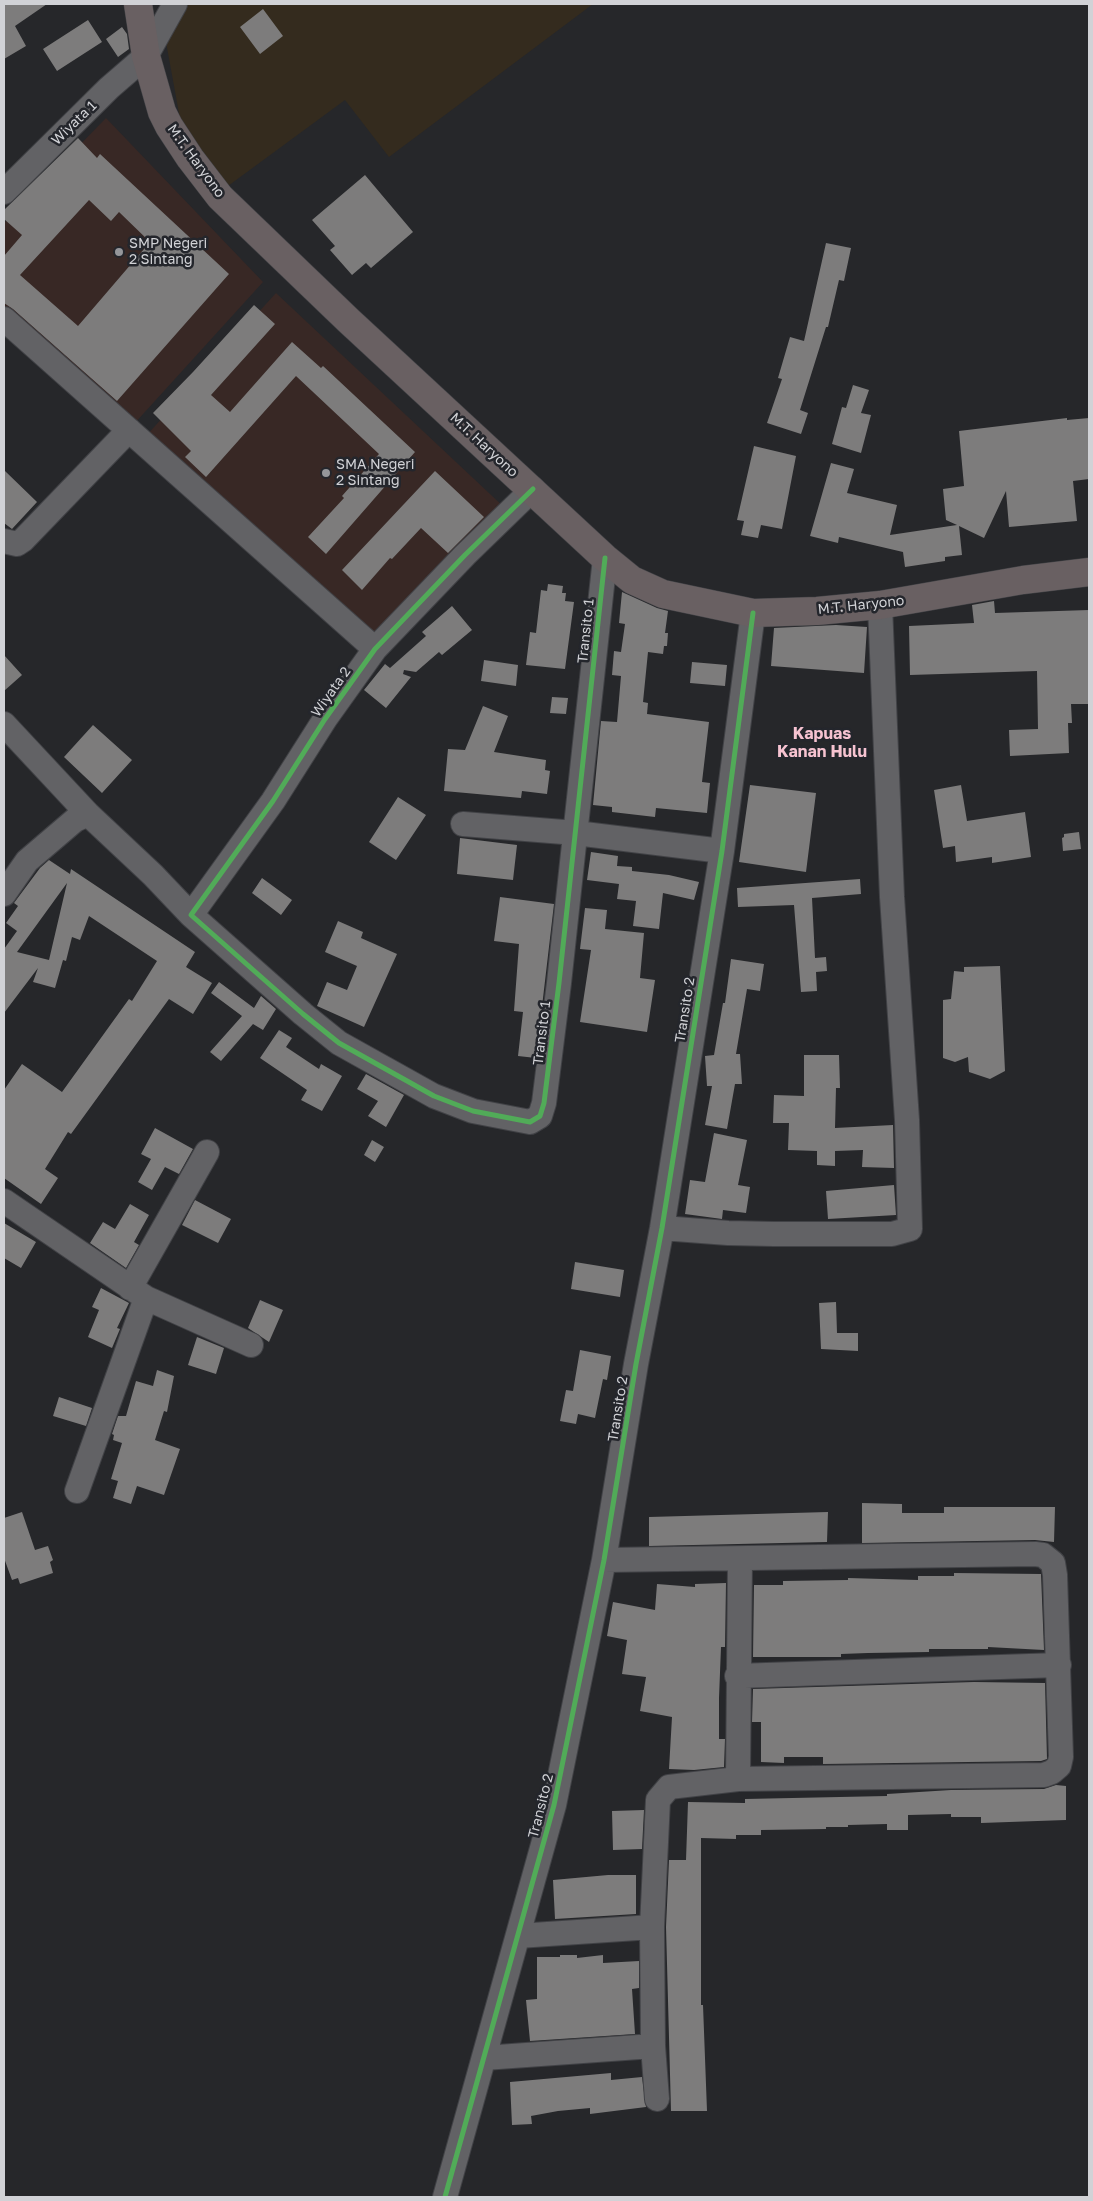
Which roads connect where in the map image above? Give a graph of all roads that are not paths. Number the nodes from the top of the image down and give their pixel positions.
1 (138, 4) edge
2 (175, 4) edge
3 (146, 56) junction
4 (4, 192) edge
5 (4, 319) edge
6 (129, 430) junction
7 (533, 490) junction
8 (4, 542) edge
9 (605, 558) junction
10 (1089, 572) edge
11 (880, 605) junction
12 (753, 612) junction
13 (375, 649) junction
14 (4, 724) edge
15 (88, 814) junction
16 (463, 824) dead end
17 (576, 833) junction
18 (722, 851) junction
19 (4, 894) edge
20 (198, 922) junction
21 (207, 1152) dead end
22 (4, 1201) edge
23 (662, 1228) junction
24 (138, 1293) junction
25 (251, 1345) dead end
26 (77, 1491) dead end
27 (740, 1559) junction
28 (604, 1560) junction
29 (1059, 1665) junction
30 (737, 1676) junction
31 (738, 1779) junction
32 (652, 1927) junction
33 (518, 1936) junction
34 (654, 2046) junction
35 (484, 2058) junction
36 (657, 2099) dead end
37 (445, 2197) edge

1 - 3 highway, M.T. Haryono
2 - 3 street, Wiyata 1
3 - 4 street, Wiyata 1
3 - 7 highway, M.T. Haryono
5 - 6 street
6 - 8 street
6 - 13 street
7 - 9 highway, M.T. Haryono
7 - 13 street, Wiyata 2
9 - 12 highway, M.T. Haryono
9 - 17 street, Transito 1
10 - 11 highway, M.T. Haryono
11 - 12 highway, M.T. Haryono
11 - 23 street
12 - 18 street, Transito 2
13 - 20 street, Wiyata 2
14 - 15 street, Transito 1
15 - 19 street
15 - 20 street, Transito 1
16 - 17 street
17 - 18 street
17 - 20 street, Transito 1
18 - 23 street, Transito 2
21 - 24 street
22 - 24 street
23 - 28 street, Transito 2
24 - 25 street
24 - 26 street
27 - 28 street
27 - 29 street
27 - 30 street
28 - 33 street, Transito 2
29 - 30 street
29 - 31 street
30 - 31 street
31 - 32 street
32 - 33 street
32 - 34 street
33 - 35 street, Transito 2
34 - 35 street
34 - 36 street
35 - 37 street, Transito 2

